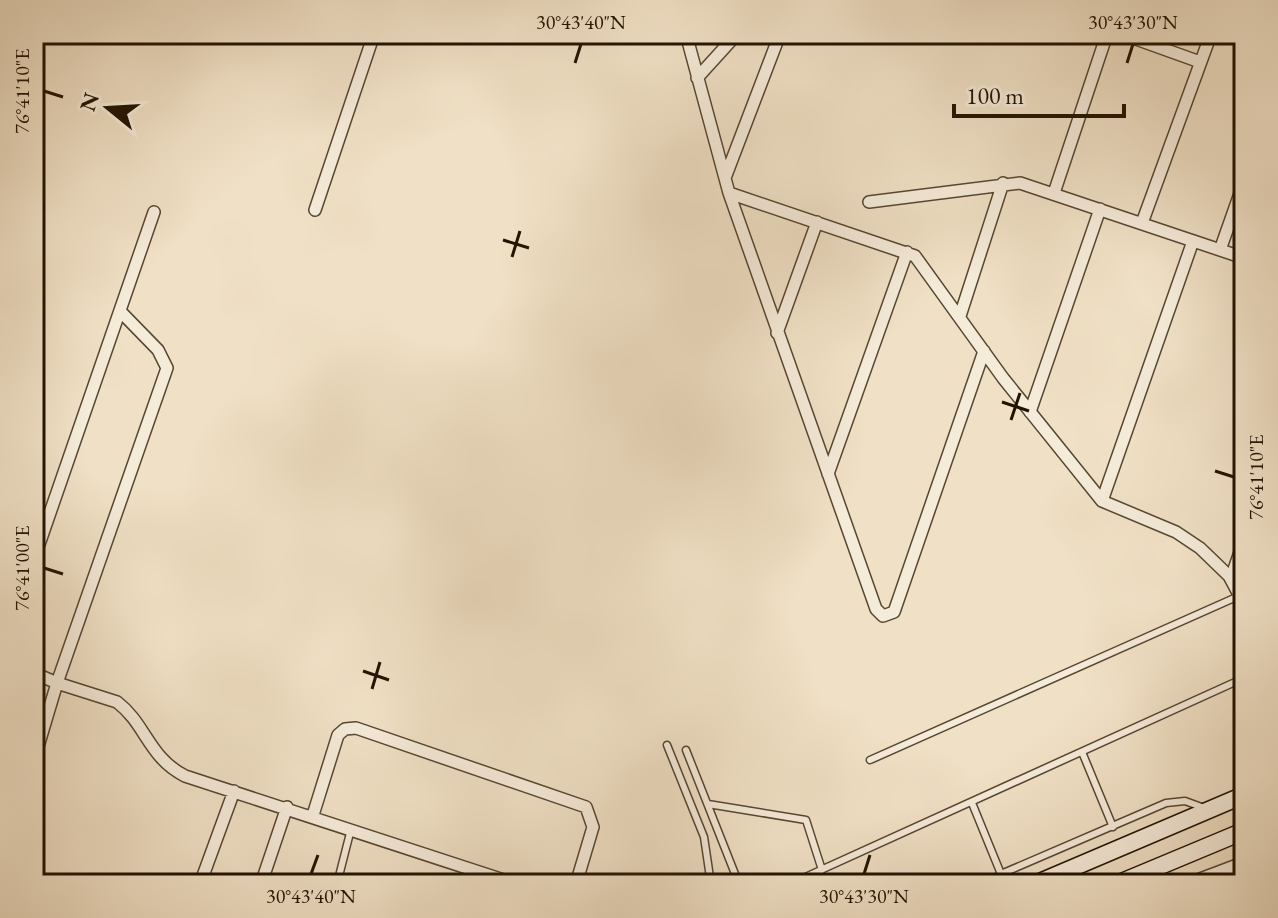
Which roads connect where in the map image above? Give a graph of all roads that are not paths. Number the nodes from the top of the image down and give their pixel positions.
1 (374, 34) edge
2 (686, 34) edge
3 (737, 34) edge
4 (780, 34) edge
5 (1107, 34) edge
6 (1122, 34) edge
7 (1211, 34) edge
8 (1200, 62) junction
9 (697, 78) junction
10 (725, 179) junction
11 (1244, 182) edge
12 (1003, 183) junction
13 (729, 193) junction
14 (1054, 193) junction
15 (869, 202) dead end
16 (1100, 209) junction
17 (315, 210) dead end
18 (154, 212) dead end
19 (817, 222) junction
20 (1142, 223) junction
21 (1193, 241) junction
22 (1220, 250) junction
23 (907, 252) junction
24 (1244, 258) edge
25 (120, 311) junction
26 (960, 316) junction
27 (777, 333) junction
28 (984, 351) junction
29 (1030, 412) junction
30 (828, 475) junction
31 (1102, 501) junction
32 (1244, 533) edge
33 (34, 559) edge
34 (1229, 576) junction
35 (1242, 600) edge
36 (34, 673) edge
37 (1244, 678) edge
38 (57, 683) junction
39 (667, 745) dead end
40 (686, 750) dead end
41 (1082, 752) junction
42 (34, 760) edge
43 (870, 760) dead end
44 (234, 791) junction
45 (1244, 795) edge
46 (972, 803) junction
47 (708, 804) junction
48 (287, 807) junction
49 (1209, 810) junction
50 (313, 815) junction
51 (351, 827) junction
52 (1113, 827) junction
53 (1244, 831) edge
54 (822, 870) junction
55 (1242, 870) edge
56 (1001, 874) junction
57 (200, 884) edge
58 (261, 884) edge
59 (337, 884) edge
60 (516, 884) edge
61 (576, 884) edge
62 (711, 884) edge
63 (739, 884) edge
64 (790, 884) edge
65 (986, 884) edge
66 (1035, 884) edge
67 (1117, 884) edge
68 (1191, 884) edge

1 - 17 street
2 - 9 street
3 - 9 street
4 - 10 street
5 - 14 street
6 - 8 street
7 - 8 street
8 - 20 street
9 - 10 street
10 - 13 street
11 - 22 street
12 - 14 street
12 - 15 street
12 - 26 street
13 - 19 street
13 - 27 street
14 - 16 street
16 - 20 street
16 - 29 street
18 - 25 street
19 - 23 street
19 - 27 street
20 - 21 street
21 - 22 street
21 - 31 street
22 - 24 street
23 - 26 street
23 - 30 street
25 - 33 street
25 - 38 street
26 - 28 street
27 - 30 street
28 - 29 street
28 - 30 street
29 - 31 street
31 - 34 street
32 - 34 lane
34 - 35 street
35 - 43 lane
36 - 38 street
37 - 41 lane
38 - 42 street
38 - 44 street
39 - 62 lane
40 - 47 lane
41 - 46 lane
41 - 52 lane
44 - 48 street
44 - 57 street
45 - 49 main road
46 - 54 lane
46 - 56 lane
47 - 54 lane
47 - 63 lane
48 - 50 street
48 - 58 street
49 - 52 lane
49 - 66 main road
50 - 51 street
50 - 61 street
51 - 59 lane
51 - 60 street
52 - 56 lane
53 - 67 main road
54 - 64 lane
55 - 68 street
56 - 65 lane

